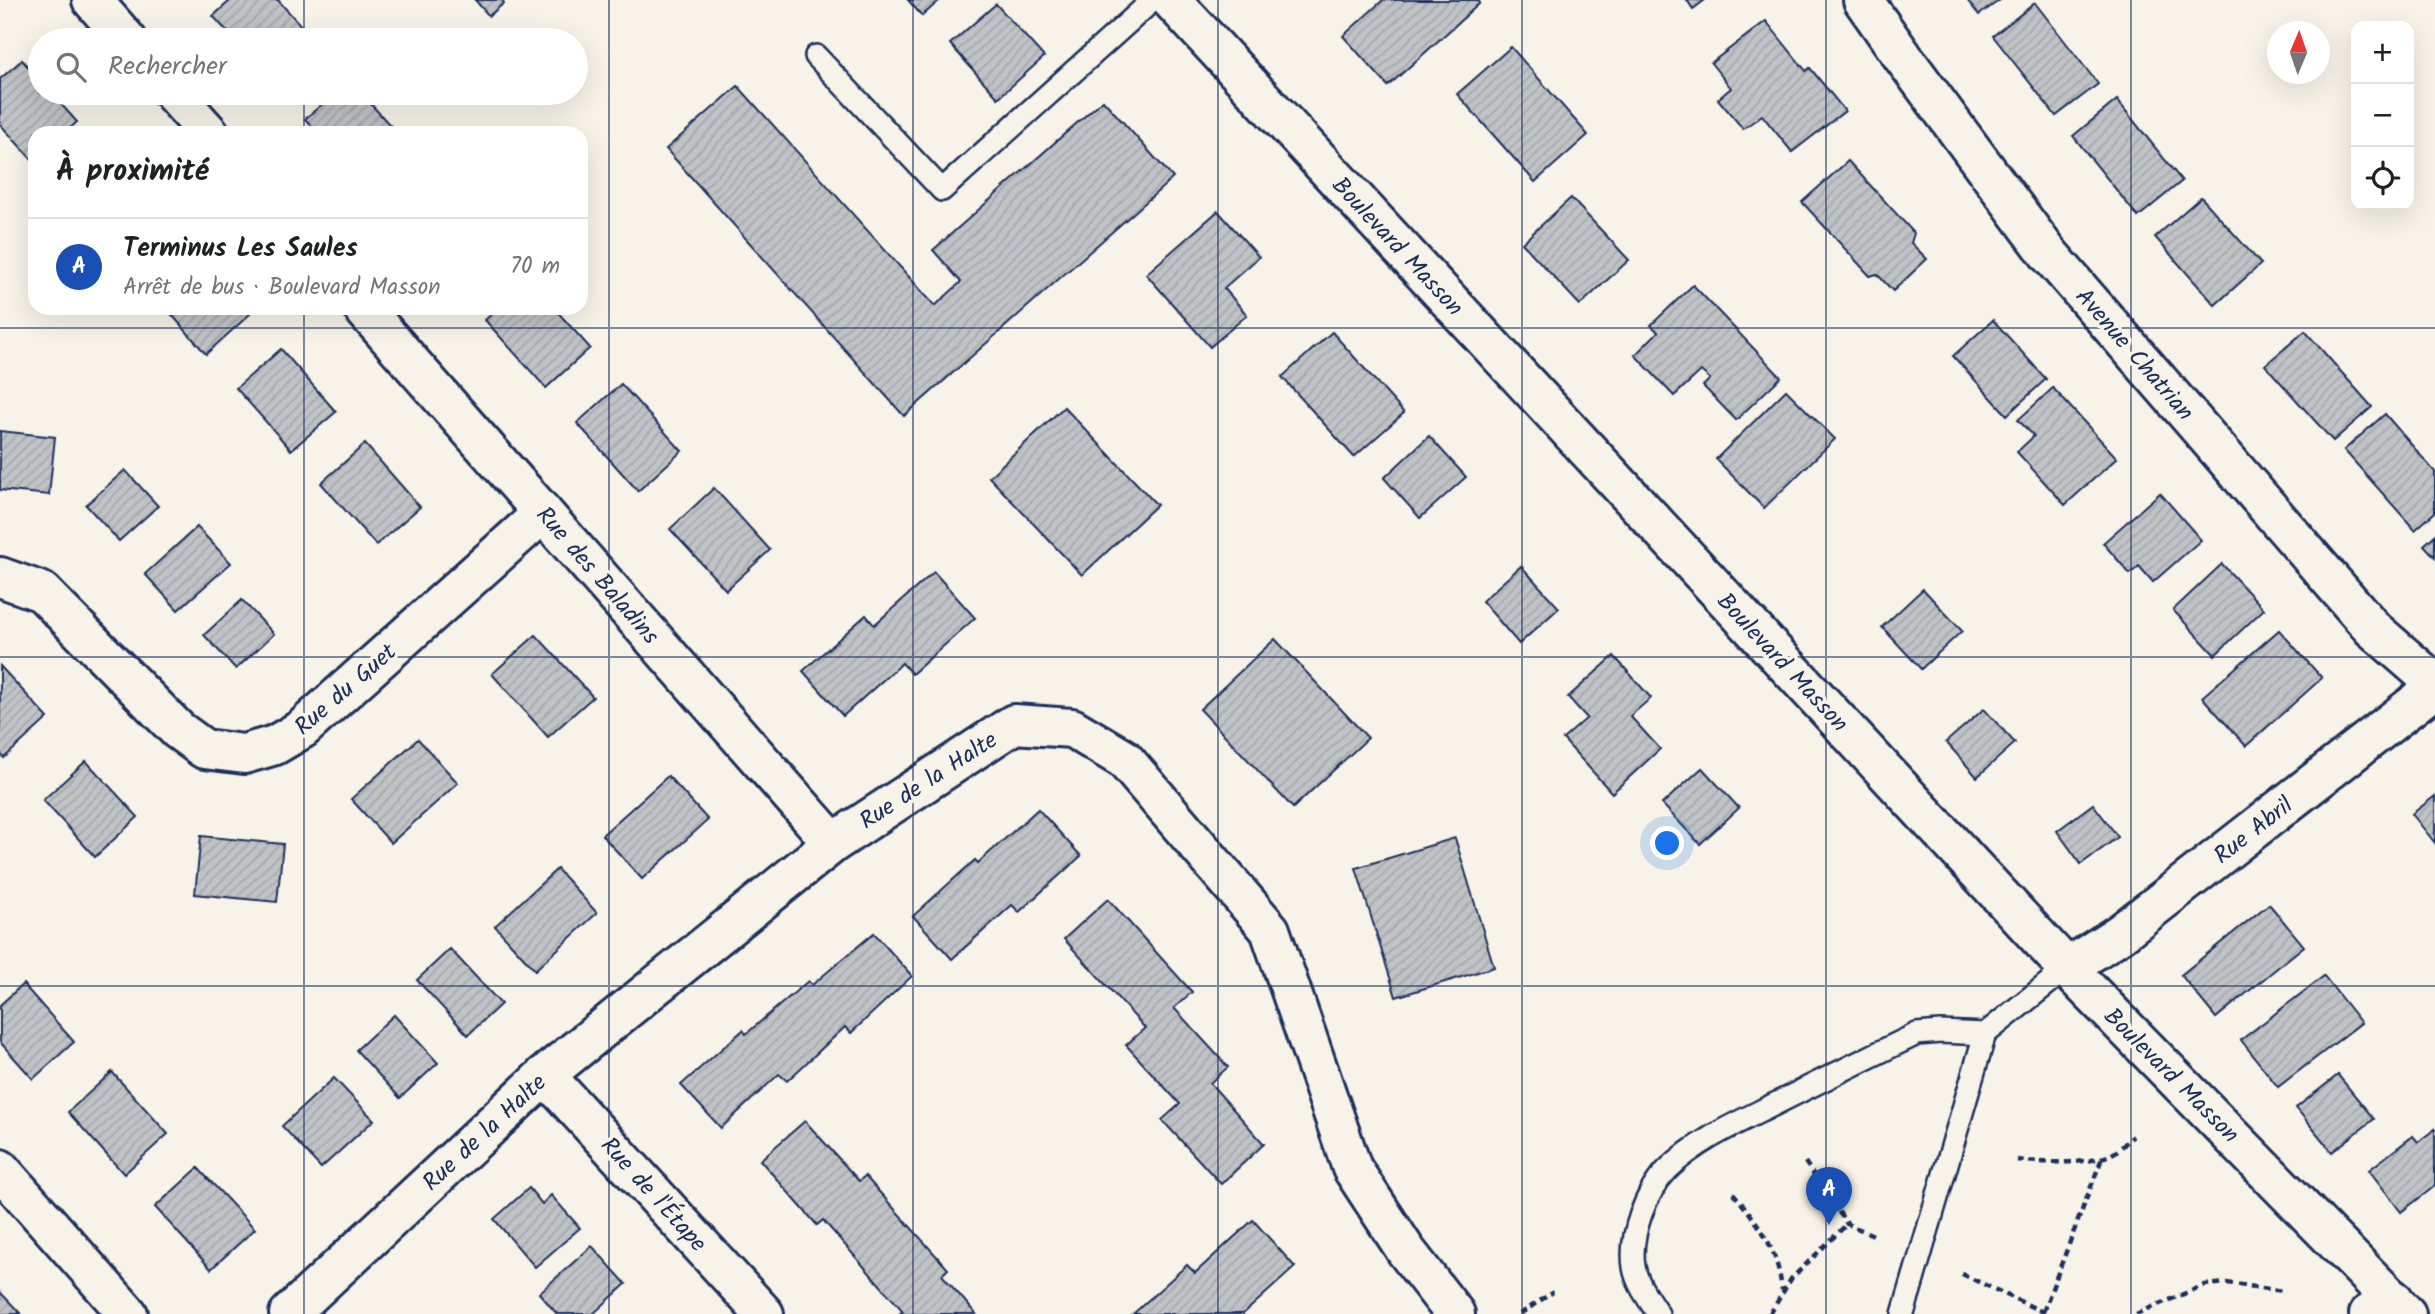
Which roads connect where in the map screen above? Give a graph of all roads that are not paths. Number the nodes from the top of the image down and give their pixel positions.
1 (92, 0) edge
2 (1153, 0) edge
3 (1171, 0) edge
4 (1863, 0) edge
5 (116, 28) edge
6 (816, 56) dead end
7 (184, 105) edge
8 (203, 126) edge
9 (369, 315) edge
10 (543, 513) junction
11 (0, 577) edge
12 (2435, 686) edge
13 (833, 843) junction
14 (2067, 968) junction
15 (1984, 1034) junction
16 (545, 1075) junction
17 (0, 1169) edge
18 (2389, 1310) edge
19 (1446, 1311) edge
20 (128, 1314) edge
21 (289, 1314) edge
22 (764, 1314) edge
23 (1658, 1314) edge
24 (1903, 1314) edge

1 - 5 street
2 - 6 lane
3 - 14 street, Boulevard Masson
4 - 12 street, Avenue Chatrian
7 - 8 street
9 - 10 street, Rue des Baladins
10 - 11 street, Rue du Guet
10 - 13 street, Rue des Baladins
12 - 14 street, Rue Abril
13 - 16 street, Rue de la Halte
13 - 19 street, Rue de la Halte
14 - 15 lane
14 - 18 street, Boulevard Masson
15 - 23 lane
15 - 24 lane
16 - 21 street, Rue de la Halte
16 - 22 street, Rue de l'Étape
17 - 20 street

